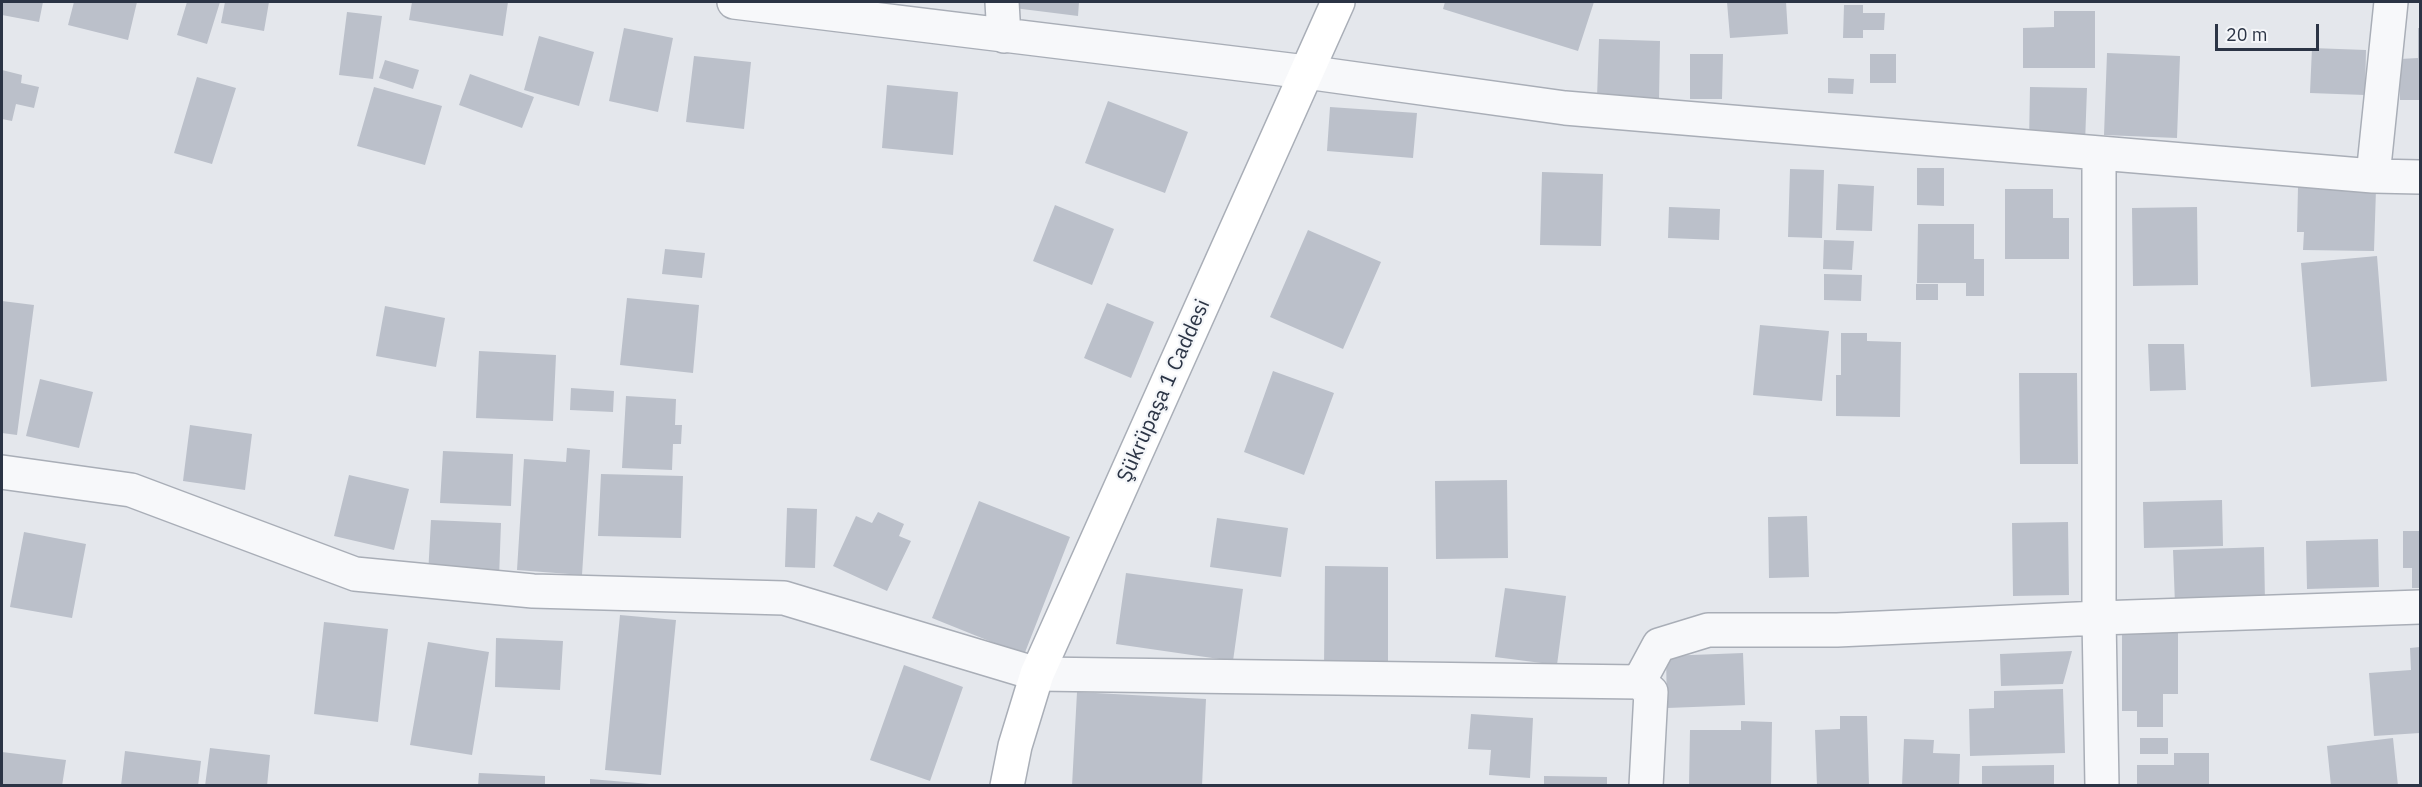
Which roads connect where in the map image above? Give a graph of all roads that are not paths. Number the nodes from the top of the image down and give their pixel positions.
1 (734, 2) edge
2 (1002, 2) edge
3 (1338, 2) edge
4 (2391, 2) edge
5 (1004, 36) junction
6 (1306, 72) junction
7 (2099, 153) junction
8 (2373, 176) junction
9 (2421, 177) edge
10 (2, 472) edge
11 (2421, 607) edge
12 (2099, 618) junction
13 (1037, 674) junction
14 (1639, 682) junction
15 (1007, 786) edge
16 (1646, 786) edge
17 (2102, 786) edge

1 - 5 street
2 - 5 street
3 - 6 main road, Şükrüpaşa 1 Caddesi
4 - 8 street
5 - 6 street
6 - 7 street
6 - 13 main road, Şükrüpaşa 1 Caddesi
7 - 8 street
7 - 12 street
8 - 9 street
10 - 13 street
11 - 12 street
12 - 14 street
12 - 17 street
13 - 14 street
13 - 15 main road, Şükrüpaşa 1 Caddesi
14 - 16 street

